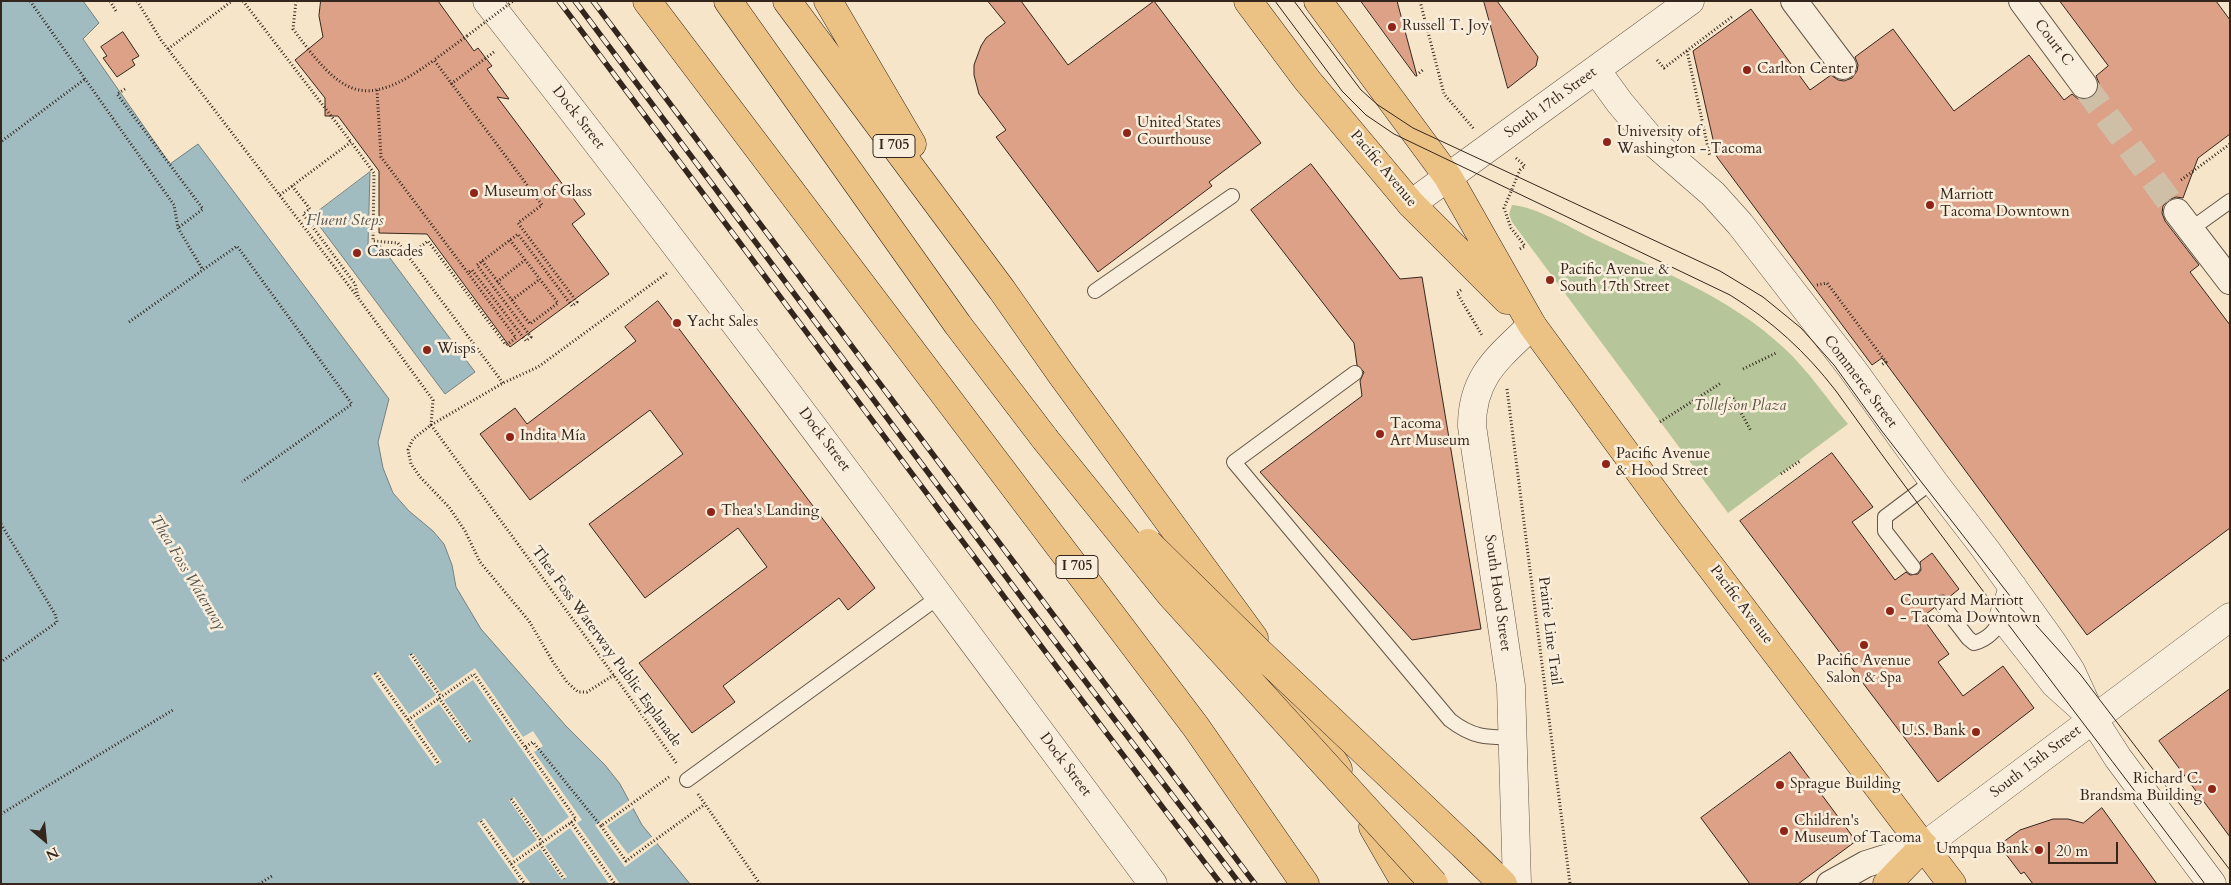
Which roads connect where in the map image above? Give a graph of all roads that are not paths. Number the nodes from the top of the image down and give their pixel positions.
1 (487, 1) edge
2 (648, 1) edge
3 (664, 1) edge
4 (728, 1) edge
5 (787, 1) edge
6 (828, 1) edge
7 (1248, 1) edge
8 (1318, 1) edge
9 (1690, 1) edge
10 (1794, 1) edge
11 (2022, 1) edge
12 (1843, 66) dead end
13 (1596, 70) junction
14 (2084, 85) tunnel mouth
15 (1448, 177) junction
16 (1232, 196) dead end
17 (2230, 201) edge
18 (1411, 204) junction
19 (2184, 221) joint
20 (842, 256) junction
21 (2230, 281) edge
22 (1002, 290) junction
23 (1095, 291) dead end
24 (1532, 326) junction
25 (1355, 373) dead end
26 (1045, 439) junction
27 (1933, 481) junction
28 (1913, 567) dead end
29 (2013, 587) junction
30 (940, 596) junction
31 (1941, 603) dead end
32 (2230, 616) edge
33 (2003, 618) junction
34 (2093, 719) junction
35 (1514, 738) junction
36 (684, 774) road end
37 (1924, 846) junction
38 (1153, 884) edge
39 (1305, 884) edge
40 (1406, 884) edge
41 (1434, 884) edge
42 (1503, 884) edge
43 (1517, 884) edge
44 (1830, 884) edge
45 (1887, 884) edge
46 (1952, 884) edge
47 (2212, 884) edge

1 - 30 street, Dock Street
2 - 20 main road
3 - 20 main road, I 705
4 - 26 main road
5 - 22 main road, I 705
6 - 22 main road
7 - 18 main road, Pacific Avenue
8 - 15 main road, Pacific Avenue
9 - 13 street, South 17th Street
10 - 12 street
11 - 14 street, Court C
13 - 15 street, South 17th Street
13 - 27 street, Commerce Street
15 - 18 street, South 17th Street
15 - 24 main road, Pacific Avenue
16 - 23 lane
17 - 19 lane
18 - 24 main road, Pacific Avenue
19 - 21 street
20 - 39 main road, I 705
22 - 40 main road, I 705
24 - 35 street, South Hood Street
24 - 37 main road, Pacific Avenue
25 - 35 lane
26 - 41 main road, bridge
26 - 42 main road, bridge
27 - 28 lane
27 - 29 street, Commerce Street
29 - 33 street
29 - 34 street, Commerce Street
30 - 36 lane
30 - 38 street, Dock Street
31 - 33 lane
32 - 34 street, South 15th Street
33 - 34 street, Commerce Street
34 - 37 street, South 15th Street
34 - 47 street, Commerce Street
35 - 43 street, South Hood Street
37 - 44 street, South 15th Street
37 - 45 main road
37 - 46 main road, Pacific Avenue

